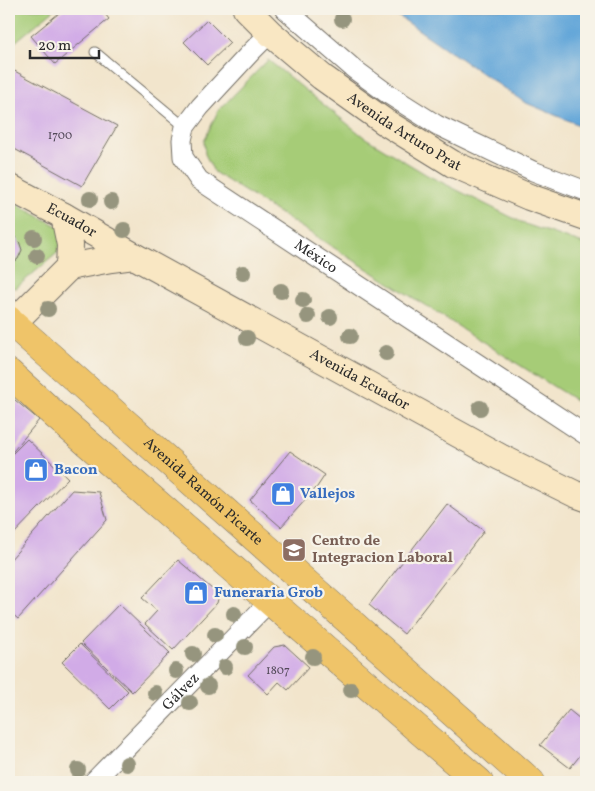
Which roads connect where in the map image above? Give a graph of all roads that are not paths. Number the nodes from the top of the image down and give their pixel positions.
1 (246, 9) edge
2 (285, 9) edge
3 (270, 33) junction
4 (96, 52) dead end
5 (185, 127) junction
6 (9, 187) edge
7 (586, 191) edge
8 (64, 216) junction
9 (586, 217) edge
10 (134, 256) junction
11 (69, 268) junction
12 (10, 323) edge
13 (9, 373) edge
14 (586, 436) edge
15 (586, 498) edge
16 (270, 601) junction
17 (93, 782) edge
18 (479, 782) edge
19 (531, 782) edge

1 - 3 main road, Avenida Arturo Prat
2 - 7 street
3 - 5 street
3 - 9 main road, Avenida Arturo Prat
4 - 5 lane
5 - 14 street, México
6 - 8 main road, Ecuador
8 - 10 main road, Ecuador
8 - 11 main road
10 - 11 main road
10 - 15 main road, Avenida Ecuador
11 - 12 main road
12 - 19 highway, Avenida Ramón Picarte
13 - 16 highway
16 - 17 street, Gálvez
16 - 18 highway

